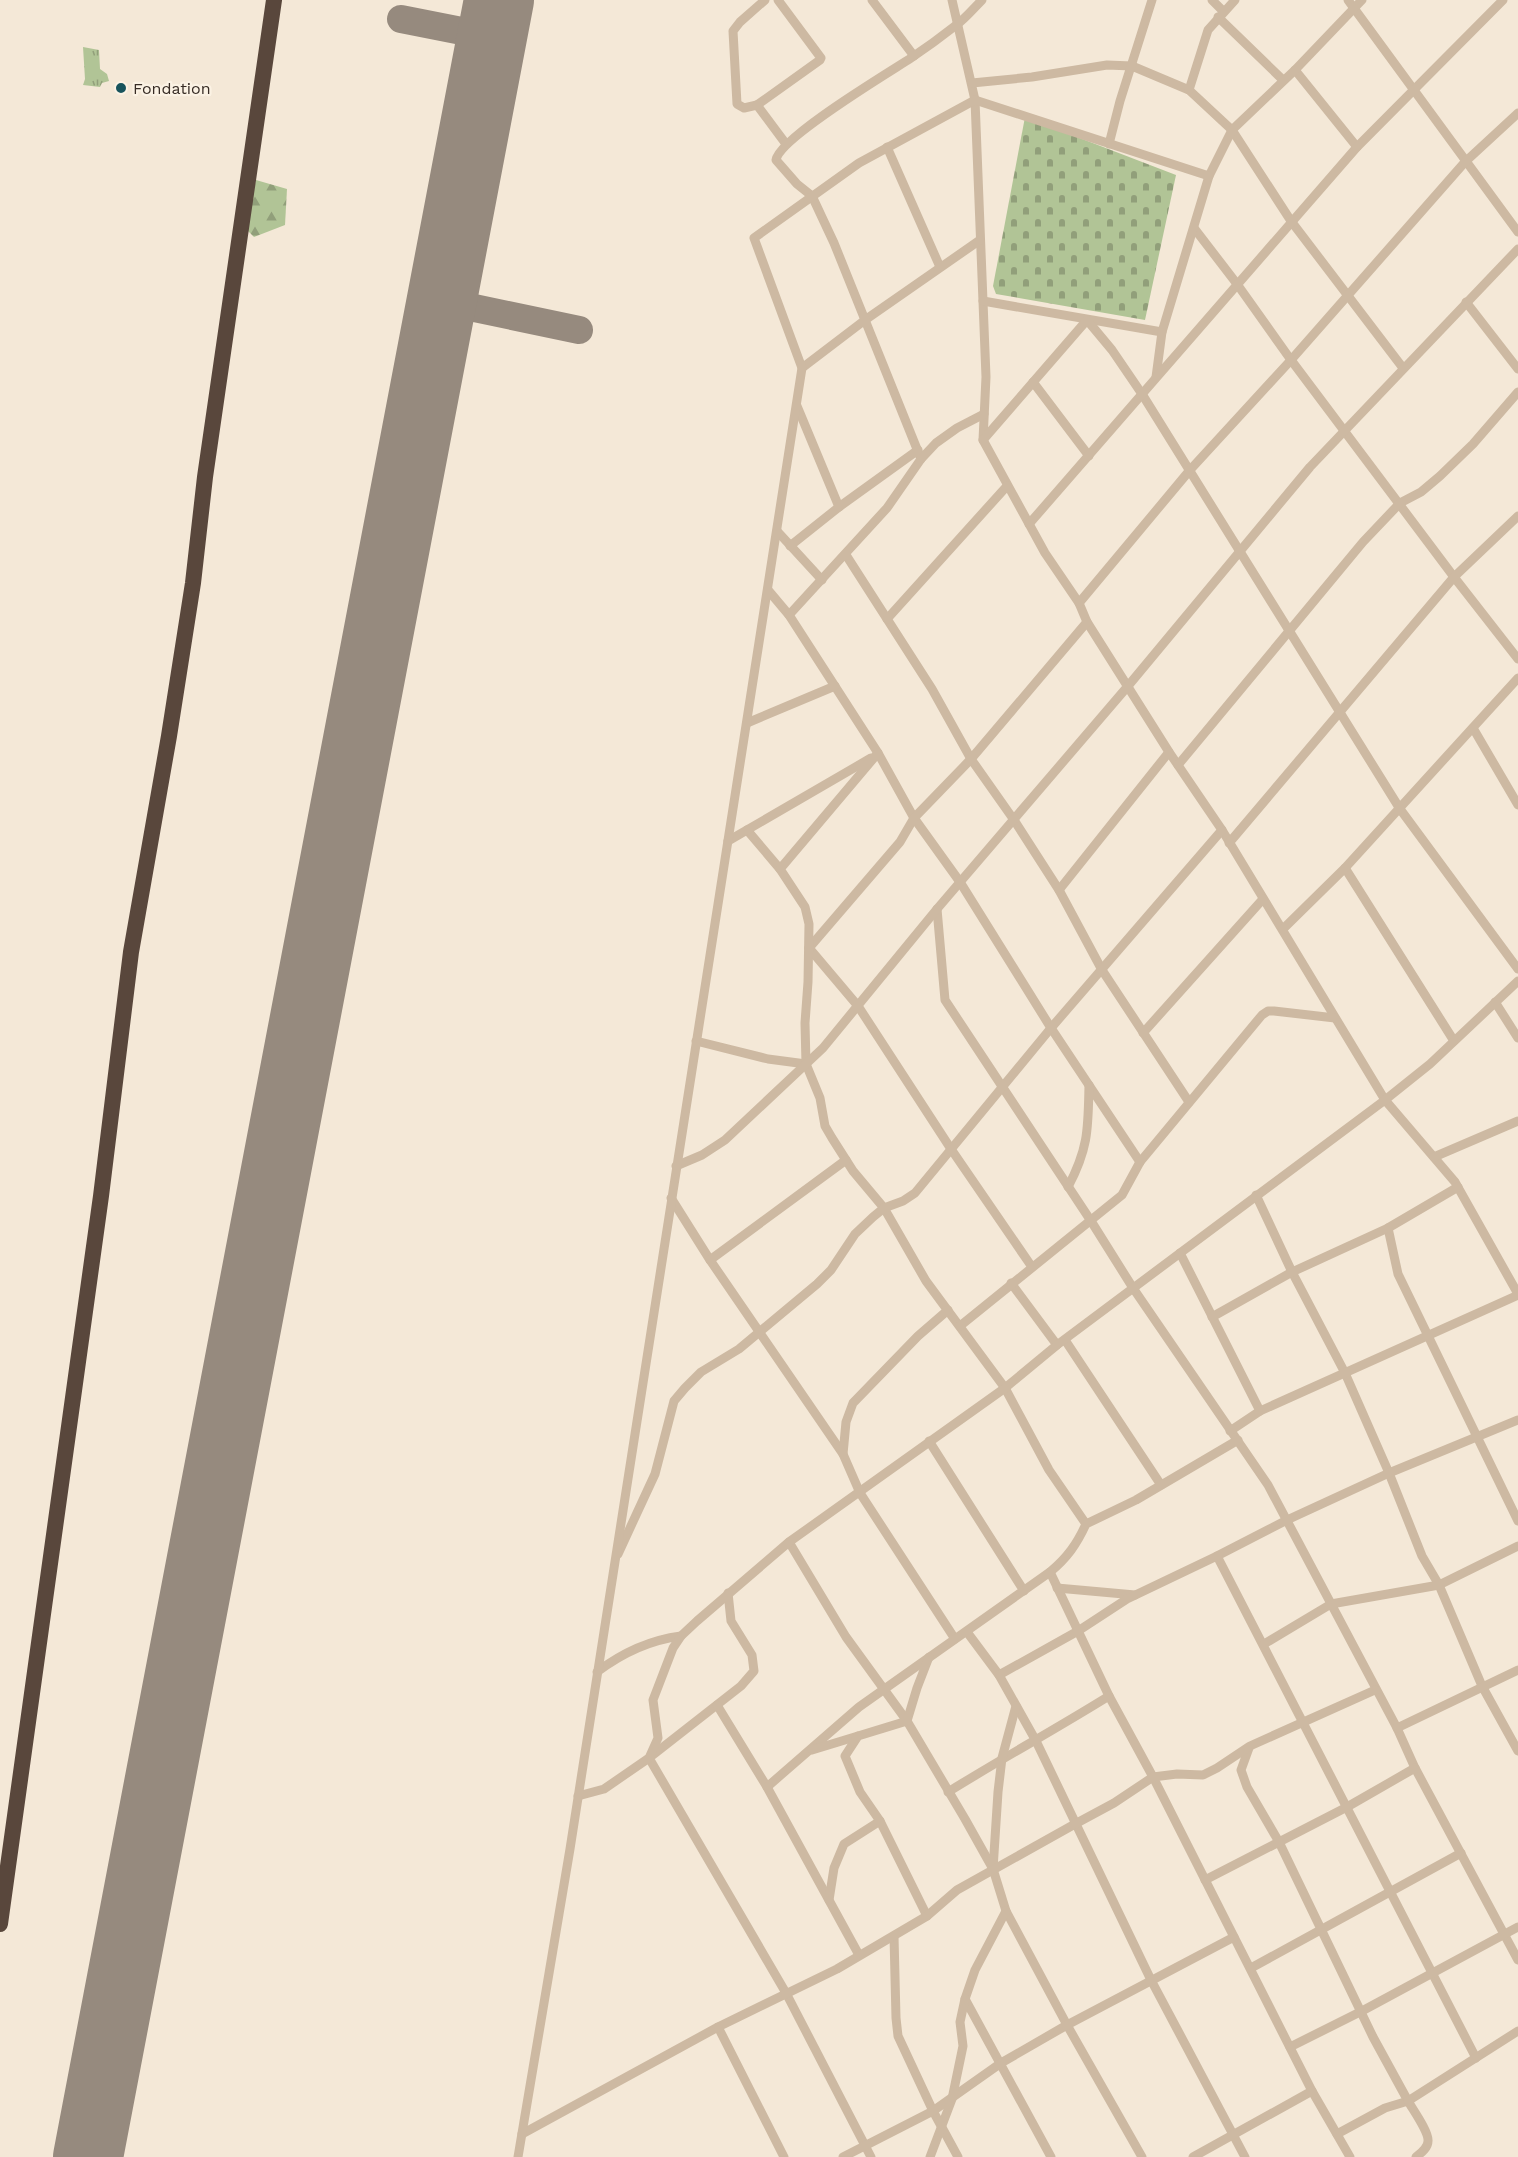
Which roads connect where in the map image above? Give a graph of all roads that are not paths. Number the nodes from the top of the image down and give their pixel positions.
1 (274, 0) edge
2 (765, 0) edge
3 (778, 0) edge
4 (872, 0) edge
5 (952, 0) edge
6 (982, 0) edge
7 (1152, 0) edge
8 (1212, 0) edge
9 (1235, 0) edge
10 (1362, 0) edge
11 (1503, 0) edge
12 (1351, 4) edge
13 (1220, 14) junction
14 (958, 24) junction
15 (914, 56) junction
16 (1132, 66) junction
17 (1294, 70) junction
18 (1283, 80) junction
19 (972, 83) junction
20 (1412, 89) junction
21 (1190, 90) junction
22 (975, 100) junction
23 (757, 105) junction
24 (1518, 113) edge
25 (1232, 130) junction
26 (786, 144) junction
27 (1109, 144) junction
28 (887, 147) junction
29 (1357, 147) junction
30 (1466, 162) junction
31 (1209, 176) junction
32 (812, 196) junction
33 (1291, 221) junction
34 (1194, 228) junction
35 (1518, 231) edge
36 (980, 240) junction
37 (1518, 249) edge
38 (940, 267) junction
39 (1238, 284) junction
40 (1347, 296) junction
41 (983, 301) junction
42 (1466, 302) junction
43 (865, 320) junction
44 (1087, 320) junction
45 (1161, 332) junction
46 (1291, 360) junction
47 (802, 368) junction
48 (1403, 368) junction
49 (1518, 369) edge
50 (1156, 377) junction
51 (1033, 382) junction
52 (1518, 392) edge
53 (1142, 394) junction
54 (797, 406) junction
55 (984, 414) junction
56 (1345, 430) junction
57 (983, 440) junction
58 (920, 454) junction
59 (1089, 456) junction
60 (1190, 470) junction
61 (1008, 486) junction
62 (1400, 503) junction
63 (839, 507) junction
64 (1518, 516) edge
65 (1029, 524) junction
66 (777, 531) junction
67 (790, 546) junction
68 (1240, 551) junction
69 (846, 555) junction
70 (1454, 577) junction
71 (822, 580) junction
72 (768, 590) junction
73 (1079, 603) junction
74 (789, 615) junction
75 (888, 619) junction
76 (1087, 622) junction
77 (1289, 630) junction
78 (1518, 659) edge
79 (1518, 678) edge
80 (835, 686) junction
81 (1128, 686) junction
82 (1339, 712) junction
83 (747, 723) junction
84 (1473, 728) junction
85 (1169, 752) junction
86 (878, 753) junction
87 (971, 759) junction
88 (1178, 765) junction
89 (1518, 804) edge
90 (1400, 809) junction
91 (914, 818) junction
92 (1014, 820) junction
93 (747, 830) junction
94 (1222, 830) junction
95 (728, 841) junction
96 (1229, 843) junction
97 (1345, 868) junction
98 (780, 869) junction
99 (960, 882) junction
100 (1059, 890) junction
101 (1263, 898) junction
102 (937, 909) junction
103 (1283, 929) junction
104 (809, 948) junction
105 (1518, 969) edge
106 (1102, 970) junction
107 (1518, 981) edge
108 (1495, 1002) junction
109 (858, 1006) junction
110 (1335, 1018) junction
111 (1051, 1028) junction
112 (1143, 1033) junction
113 (1518, 1038) edge
114 (696, 1041) junction
115 (1454, 1041) junction
116 (806, 1064) junction
117 (1089, 1085) junction
118 (1002, 1088) junction
119 (1385, 1100) junction
120 (1189, 1102) junction
121 (1518, 1121) edge
122 (951, 1149) junction
123 (1434, 1157) junction
124 (846, 1160) junction
125 (1140, 1162) junction
126 (676, 1166) junction
127 (1068, 1187) junction
128 (1458, 1187) junction
129 (1256, 1195) junction
130 (671, 1198) junction
131 (884, 1208) junction
132 (1091, 1221) junction
133 (1388, 1228) junction
134 (1180, 1253) junction
135 (710, 1260) junction
136 (1032, 1267) junction
137 (1292, 1272) junction
138 (1011, 1283) junction
139 (1133, 1288) junction
140 (1518, 1295) edge
141 (948, 1310) junction
142 (1212, 1317) junction
143 (960, 1326) junction
144 (759, 1332) junction
145 (1428, 1335) junction
146 (1061, 1342) junction
147 (1345, 1373) junction
148 (1005, 1388) junction
149 (1260, 1411) junction
150 (1518, 1420) edge
151 (1230, 1431) junction
152 (1476, 1437) junction
153 (1238, 1440) junction
154 (929, 1441) junction
155 (843, 1454) junction
156 (1389, 1473) junction
157 (1161, 1485) junction
158 (860, 1493) junction
159 (1287, 1520) junction
160 (1518, 1521) edge
161 (1086, 1524) junction
162 (789, 1542) junction
163 (1518, 1546) edge
164 (1217, 1556) junction
165 (613, 1564) junction
166 (1050, 1572) junction
167 (1439, 1585) junction
168 (1057, 1588) junction
169 (1024, 1591) junction
170 (728, 1593) junction
171 (1135, 1595) junction
172 (1331, 1604) junction
173 (1078, 1631) junction
174 (967, 1632) junction
175 (681, 1636) junction
176 (955, 1639) junction
177 (1264, 1644) junction
178 (929, 1657) junction
179 (1518, 1670) edge
180 (597, 1672) junction
181 (999, 1675) junction
182 (1482, 1686) junction
183 (883, 1689) junction
184 (1376, 1690) junction
185 (1109, 1696) junction
186 (717, 1705) junction
187 (1016, 1706) junction
188 (907, 1721) junction
189 (1304, 1723) junction
190 (1397, 1728) junction
191 (858, 1736) junction
192 (1036, 1741) junction
193 (1250, 1746) junction
194 (1518, 1750) edge
195 (808, 1751) junction
196 (649, 1758) junction
197 (1002, 1758) junction
198 (1415, 1768) junction
199 (1153, 1777) junction
200 (767, 1787) junction
201 (948, 1792) junction
202 (578, 1796) junction
203 (1347, 1807) junction
204 (880, 1821) junction
205 (1075, 1824) junction
206 (1279, 1842) junction
207 (1461, 1853) junction
208 (993, 1869) junction
209 (1205, 1880) junction
210 (1390, 1891) junction
211 (829, 1900) junction
212 (1006, 1911) junction
213 (927, 1916) junction
214 (0, 1924) edge
215 (1518, 1928) edge
216 (1321, 1930) junction
217 (1504, 1935) junction
218 (894, 1936) junction
219 (1234, 1937) junction
220 (859, 1955) junction
221 (1518, 1960) edge
222 (1251, 1968) junction
223 (1432, 1974) junction
224 (1151, 1980) junction
225 (786, 1993) junction
226 (965, 1999) junction
227 (1362, 2011) junction
228 (1067, 2025) junction
229 (718, 2027) junction
230 (1518, 2031) edge
231 (1290, 2047) junction
232 (1476, 2058) junction
233 (1001, 2063) junction
234 (1312, 2091) junction
235 (952, 2098) junction
236 (1408, 2101) junction
237 (933, 2111) junction
238 (941, 2126) junction
239 (522, 2134) junction
240 (1337, 2134) junction
241 (1232, 2135) junction
242 (864, 2145) junction
243 (518, 2157) edge
244 (784, 2157) edge
245 (843, 2157) edge
246 (871, 2157) edge
247 (930, 2157) edge
248 (958, 2157) edge
249 (1051, 2157) edge
250 (1142, 2157) edge
251 (1193, 2157) edge
252 (1245, 2157) edge
253 (1350, 2157) edge
254 (1416, 2157) edge

1 - 214 highway
2 - 23 street
3 - 23 street
4 - 15 street
5 - 14 street
6 - 14 street
7 - 16 street
8 - 13 street
9 - 13 street
10 - 12 street
11 - 20 street
12 - 17 street
12 - 20 street
13 - 18 street
13 - 21 street
14 - 15 street
14 - 19 street
15 - 26 street
16 - 19 street
16 - 21 street
16 - 27 street
17 - 18 street
17 - 29 street
18 - 25 street
19 - 22 street
20 - 29 street
20 - 30 street
21 - 25 street
22 - 27 street
22 - 28 street
22 - 36 street
23 - 26 street
24 - 30 street
25 - 31 street
25 - 33 street
26 - 32 street
27 - 31 street
28 - 32 street
28 - 38 street
29 - 33 street
30 - 35 street
30 - 40 street
31 - 34 street
32 - 43 street
32 - 47 street
33 - 39 street
33 - 40 street
34 - 39 street
34 - 45 street
36 - 38 street
36 - 41 street
37 - 42 street
38 - 43 street
39 - 46 street
39 - 50 street
40 - 46 street
40 - 48 street
41 - 44 street
41 - 55 street
42 - 48 street
42 - 49 street
43 - 47 street
43 - 58 street
44 - 45 street
44 - 51 street
44 - 53 street
45 - 50 street
46 - 56 street
46 - 60 street
47 - 54 street
48 - 56 street
50 - 53 street
51 - 57 street
51 - 59 street
52 - 62 street
53 - 59 street
53 - 60 street
54 - 63 street
54 - 66 street
55 - 57 street
55 - 58 street
56 - 62 street
56 - 68 street
57 - 61 street
58 - 63 street
58 - 69 street
59 - 65 street
60 - 68 street
60 - 73 street
61 - 65 street
61 - 75 street
62 - 70 street
62 - 77 street
63 - 67 street
64 - 70 street
65 - 73 street
66 - 67 street
66 - 72 street
67 - 71 street
68 - 77 street
68 - 81 street
69 - 71 street
69 - 75 street
70 - 78 street
70 - 82 street
71 - 74 street
72 - 74 street
72 - 83 street
73 - 76 street
74 - 80 street
75 - 87 street
76 - 81 street
76 - 87 street
77 - 82 street
77 - 88 street
79 - 84 street
80 - 83 street
80 - 86 street
81 - 85 street
81 - 92 street
82 - 90 street
82 - 96 street
83 - 95 street
84 - 89 street
84 - 90 street
85 - 88 street
85 - 100 street
86 - 91 street
86 - 93 street
86 - 98 street
87 - 91 street
87 - 92 street
88 - 94 street
90 - 97 street
90 - 105 street
91 - 99 street
91 - 104 street
92 - 99 street
92 - 100 street
93 - 95 street
93 - 98 street
94 - 96 street
94 - 106 street
95 - 114 street
96 - 101 street
97 - 103 street
97 - 115 street
98 - 104 street
99 - 102 street
99 - 111 street
100 - 106 street
101 - 103 street
101 - 112 street
102 - 109 street
102 - 118 street
103 - 110 street
104 - 109 street
104 - 116 street
106 - 111 street
106 - 112 street
107 - 108 street
108 - 113 street
108 - 115 street
109 - 116 street
109 - 122 street
110 - 119 street
110 - 120 street
111 - 117 street
111 - 118 street
112 - 120 street
114 - 116 street
114 - 126 street
115 - 119 street
116 - 124 street
116 - 126 street
117 - 125 street
117 - 127 street
118 - 122 street
118 - 127 street
119 - 123 street
119 - 129 street
120 - 125 street
121 - 123 street
122 - 131 street
122 - 136 street
123 - 128 street
124 - 131 street
124 - 135 street
125 - 132 street
126 - 130 street
127 - 132 street
128 - 133 street
128 - 140 street
129 - 134 street
129 - 137 street
130 - 135 street
130 - 165 street
131 - 141 street
131 - 144 street
132 - 136 street
132 - 139 street
133 - 137 street
133 - 145 street
134 - 139 street
134 - 142 street
135 - 144 street
136 - 138 street
137 - 142 street
137 - 147 street
138 - 143 street
138 - 146 street
139 - 146 street
139 - 151 street
140 - 145 street
141 - 143 street
141 - 155 street
142 - 149 street
143 - 148 street
144 - 155 street
144 - 165 street
145 - 147 street
145 - 152 street
146 - 148 street
146 - 157 street
147 - 149 street
147 - 156 street
148 - 154 street
148 - 161 street
149 - 151 street
150 - 152 street
151 - 153 street
152 - 156 street
152 - 160 street
153 - 157 street
153 - 159 street
154 - 158 street
154 - 169 street
155 - 158 street
156 - 159 street
156 - 167 street
157 - 161 street
158 - 162 street
158 - 176 street
159 - 164 street
159 - 172 street
161 - 166 street
162 - 170 street
162 - 183 street
163 - 167 street
164 - 171 street
164 - 177 street
165 - 180 street
166 - 168 street
166 - 169 street
167 - 172 street
167 - 182 street
168 - 171 street
168 - 173 street
169 - 174 street
170 - 175 street
170 - 186 street
171 - 173 street
172 - 177 street
172 - 184 street
173 - 181 street
173 - 185 street
174 - 176 street
174 - 181 street
175 - 180 street
175 - 196 street
176 - 178 street
177 - 189 street
178 - 183 street
178 - 188 street
179 - 182 street
180 - 202 street
181 - 187 street
182 - 190 street
182 - 194 street
183 - 188 street
183 - 195 street
184 - 189 street
184 - 190 street
185 - 192 street
185 - 199 street
186 - 196 street
186 - 200 street
187 - 192 street
187 - 197 street
188 - 191 street
188 - 201 street
189 - 193 street
189 - 203 street
190 - 198 street
191 - 195 street
191 - 204 street
192 - 197 street
192 - 205 street
193 - 199 street
193 - 206 street
195 - 200 street
196 - 202 street
196 - 225 street
197 - 201 street
197 - 208 street
198 - 203 street
198 - 207 street
199 - 205 street
199 - 209 street
200 - 211 street
201 - 208 street
202 - 239 street
203 - 206 street
203 - 210 street
204 - 211 street
204 - 213 street
205 - 208 street
205 - 224 street
206 - 209 street
206 - 216 street
207 - 210 street
207 - 217 street
208 - 212 street
208 - 213 street
209 - 219 street
210 - 216 street
210 - 223 street
211 - 220 street
212 - 226 street
212 - 228 street
213 - 218 street
215 - 217 street
216 - 222 street
216 - 227 street
217 - 221 street
217 - 223 street
218 - 220 street
218 - 237 street
219 - 222 street
219 - 224 street
220 - 225 street
222 - 231 street
223 - 227 street
223 - 232 street
224 - 228 street
224 - 241 street
225 - 229 street
225 - 242 street
226 - 233 street
226 - 235 street
227 - 231 street
227 - 236 street
228 - 233 street
228 - 250 street
229 - 239 street
229 - 244 street
230 - 232 street
231 - 234 street
232 - 236 street
233 - 235 street
233 - 249 street
234 - 240 street
234 - 241 street
235 - 237 street
235 - 238 street
236 - 240 street
236 - 254 street
237 - 238 street
237 - 242 street
238 - 247 street
238 - 248 street
239 - 243 street
240 - 253 street
241 - 251 street
241 - 252 street
242 - 245 street
242 - 246 street

